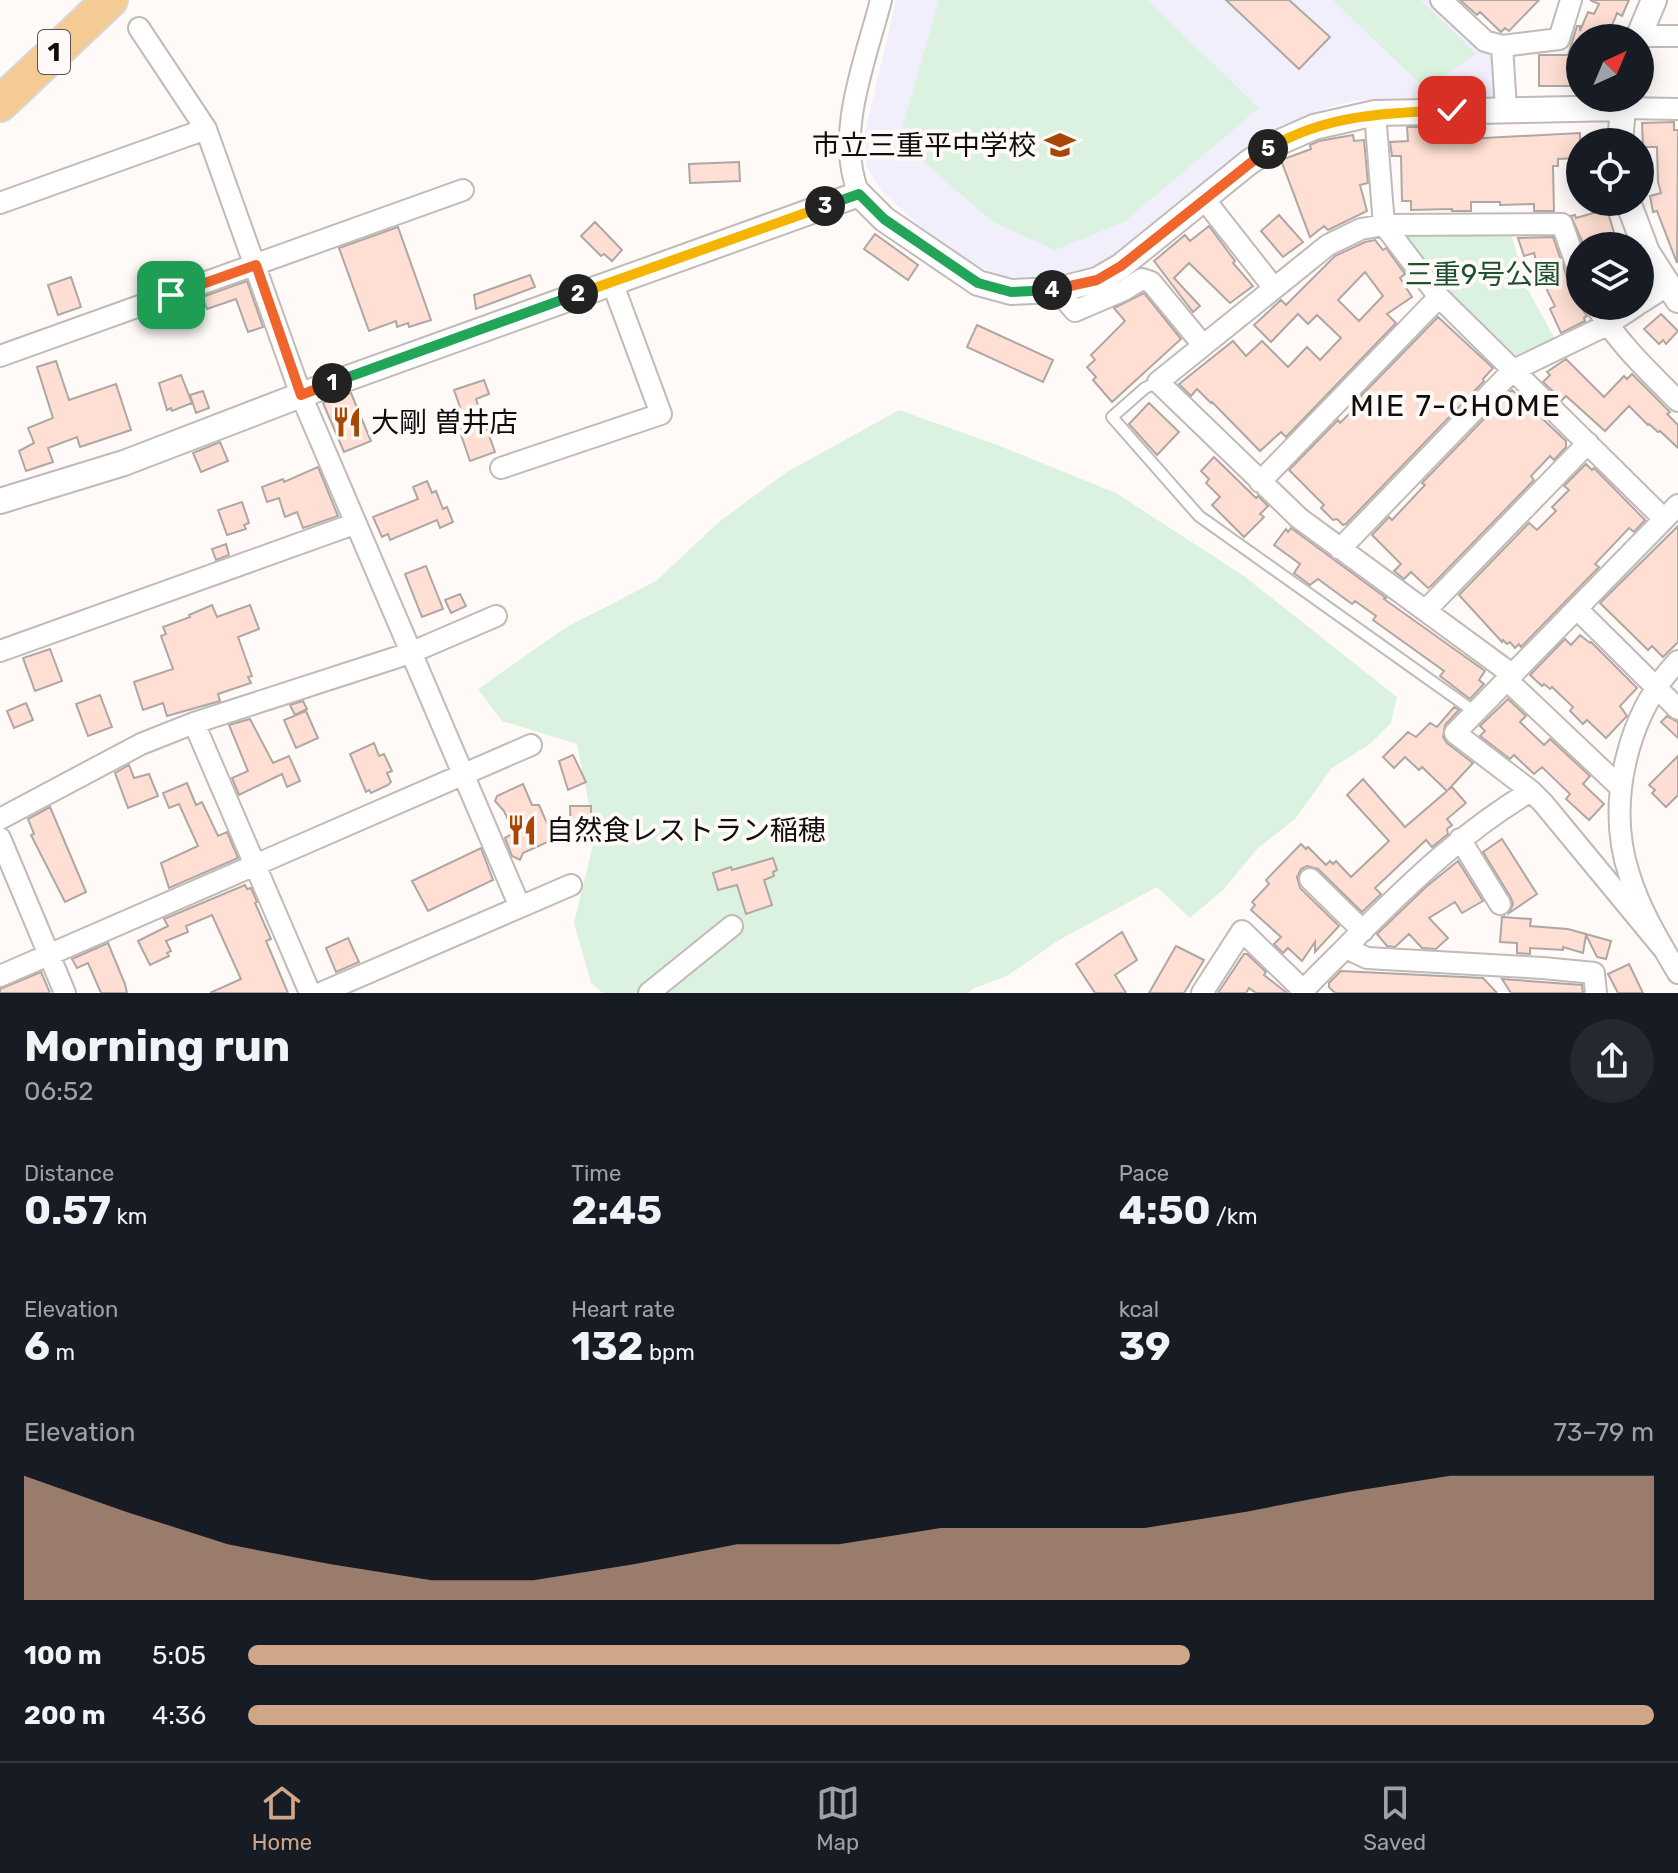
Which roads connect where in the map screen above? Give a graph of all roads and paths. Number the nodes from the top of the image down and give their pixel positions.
1 (110, 0) edge
2 (881, 0) edge
3 (1441, 0) edge
4 (1571, 0) edge
5 (1654, 0) edge
6 (1644, 24) edge
7 (139, 28) dead end
8 (1678, 36) edge
9 (1654, 37) edge
10 (1502, 46) junction
11 (0, 104) edge
12 (1566, 106) edge
13 (1654, 106) edge
14 (1506, 109) junction
15 (1678, 109) edge
16 (1375, 113) junction
17 (206, 129) junction
18 (463, 190) dead end
19 (859, 194) junction
20 (1204, 199) junction
21 (0, 203) edge
22 (1632, 216) edge
23 (1384, 225) junction
24 (1566, 235) edge
25 (256, 265) junction
26 (612, 282) junction
27 (1274, 288) junction
28 (1057, 290) junction
29 (1672, 293) edge
30 (1439, 297) junction
31 (1604, 320) edge
32 (1615, 320) edge
33 (1607, 325) junction
34 (1203, 345) junction
35 (0, 356) edge
36 (1512, 371) junction
37 (1158, 382) junction
38 (301, 395) junction
39 (1678, 401) edge
40 (1588, 443) junction
41 (501, 468) dead end
42 (1260, 482) junction
43 (0, 501) edge
44 (1672, 516) edge
45 (354, 524) junction
46 (1340, 549) junction
47 (1577, 609) junction
48 (1426, 610) junction
49 (496, 616) dead end
50 (0, 651) edge
51 (410, 653) junction
52 (1678, 661) edge
53 (1511, 678) junction
54 (1657, 688) junction
55 (1678, 709) edge
56 (1475, 712) junction
57 (194, 723) junction
58 (531, 745) dead end
59 (463, 776) junction
60 (1620, 787) junction
61 (1531, 791) junction
62 (0, 819) edge
63 (0, 838) edge
64 (1460, 839) junction
65 (255, 865) junction
66 (1310, 879) dead end
67 (571, 885) dead end
68 (1500, 904) dead end
69 (520, 907) junction
70 (732, 926) dead end
71 (1363, 931) junction
72 (1662, 947) junction
73 (1346, 948) junction
74 (48, 955) junction
75 (1678, 973) edge
76 (0, 976) edge
77 (1302, 992) edge
78 (65, 993) edge
79 (310, 993) edge
80 (321, 993) edge
81 (649, 993) edge
82 (1202, 993) edge
83 (1596, 993) edge

1 - 11 highway, 1
2 - 19 street
3 - 10 street
4 - 10 street
5 - 6 street
7 - 17 street
8 - 9 street
10 - 14 street
12 - 14 street
13 - 15 street
14 - 16 street
16 - 20 street
16 - 23 street
17 - 21 street
17 - 25 street
18 - 25 street
19 - 26 street
19 - 28 street
20 - 27 street
20 - 28 street
22 - 29 street
23 - 24 street
23 - 27 street
23 - 30 street
25 - 35 street
25 - 38 street
26 - 38 street
26 - 41 street
27 - 34 street
28 - 34 street
30 - 36 street
30 - 42 street
31 - 33 street
32 - 33 street
33 - 36 street
33 - 39 street
34 - 37 street
36 - 40 street
36 - 46 street
37 - 42 street
37 - 56 lane
38 - 43 street
38 - 45 street
40 - 44 street
40 - 48 street
42 - 46 street
44 - 47 street
45 - 50 street
45 - 51 street
46 - 48 street
47 - 53 street
47 - 54 street
48 - 53 street
49 - 51 street
51 - 57 street
51 - 59 street
52 - 54 street
53 - 56 street
53 - 60 street
54 - 55 street
54 - 60 street
56 - 61 street
57 - 62 street
57 - 65 street
58 - 59 street
59 - 65 street
59 - 69 street
60 - 72 street
61 - 64 street
61 - 72 street
63 - 74 street
64 - 68 street
64 - 71 street
65 - 74 street
65 - 79 street
66 - 71 street
67 - 69 street
69 - 80 street
70 - 81 street
71 - 73 street
72 - 75 street
73 - 77 street
73 - 83 street
74 - 76 street
74 - 78 street
77 - 82 street

